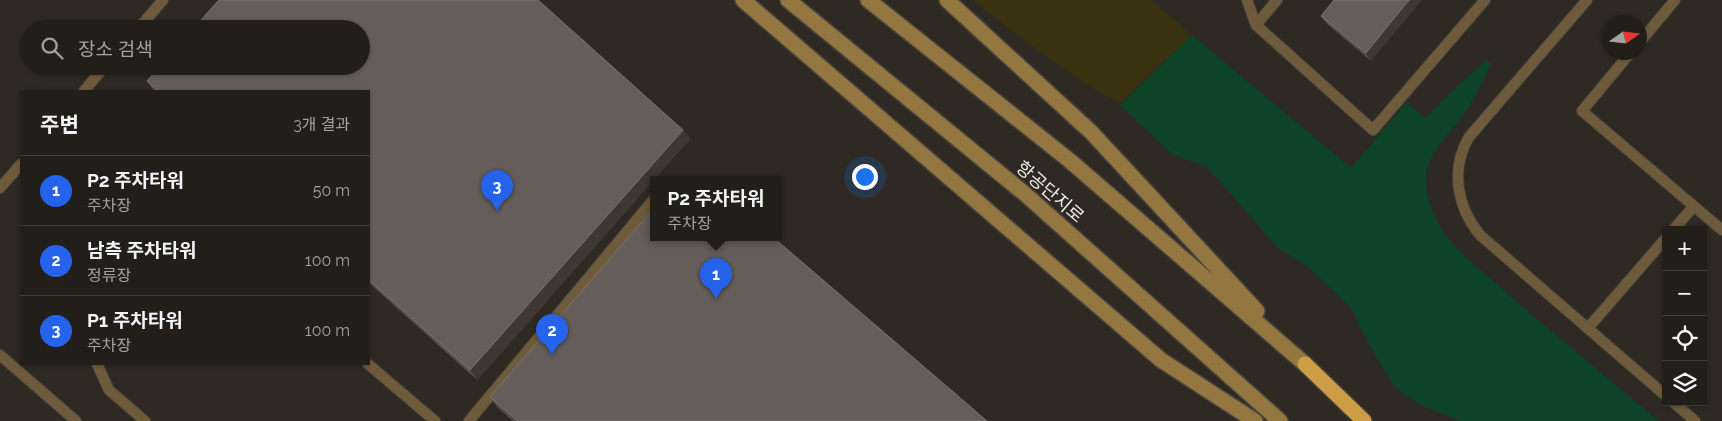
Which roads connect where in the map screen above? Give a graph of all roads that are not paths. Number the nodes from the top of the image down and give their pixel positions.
1 (163, 0) edge
2 (743, 0) edge
3 (788, 0) edge
4 (868, 0) edge
5 (947, 0) edge
6 (1246, 0) edge
7 (1277, 0) edge
8 (1485, 0) edge
9 (1588, 0) edge
10 (1675, 0) edge
11 (146, 20) edge
12 (1256, 25) junction
13 (1647, 34) edge
14 (1624, 60) edge
15 (98, 75) edge
16 (85, 90) edge
17 (20, 165) edge
18 (0, 188) edge
19 (650, 204) edge
20 (1694, 206) junction
21 (1676, 226) edge
22 (1722, 230) edge
23 (1662, 243) edge
24 (1588, 328) junction
25 (0, 355) edge
26 (1305, 364) junction
27 (97, 365) edge
28 (369, 365) edge
29 (1662, 393) edge
30 (1678, 406) edge
31 (76, 421) edge
32 (145, 421) edge
33 (435, 421) edge
34 (469, 421) edge
35 (1255, 421) edge
36 (1280, 421) edge
37 (1364, 421) edge
38 (1695, 421) edge

1 - 11 lane
2 - 35 street
3 - 36 street, 항공단지로
4 - 26 street, 항공단지로
5 - 26 street
6 - 12 lane
7 - 12 lane
8 - 12 lane
9 - 24 lane
10 - 13 lane
14 - 20 lane
15 - 16 lane
17 - 18 lane
19 - 34 lane
20 - 21 lane
20 - 22 lane
23 - 24 lane
24 - 29 lane
25 - 31 lane
26 - 37 highway
27 - 32 lane
28 - 33 lane
30 - 38 lane

